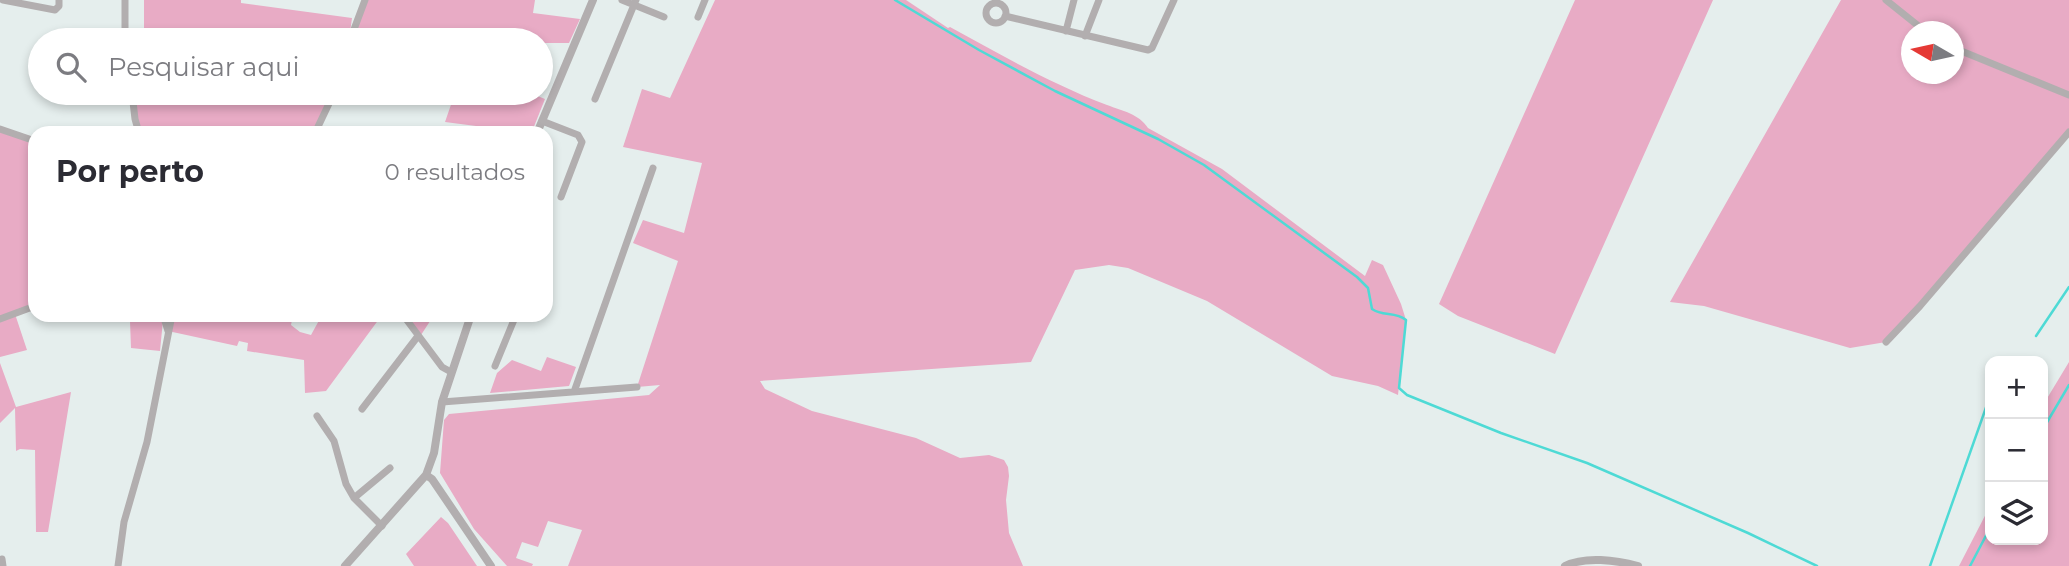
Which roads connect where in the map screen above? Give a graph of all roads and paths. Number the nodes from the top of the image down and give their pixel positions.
1 (3, 0) edge
2 (60, 0) edge
3 (125, 0) edge
4 (365, 0) edge
5 (593, 0) edge
6 (622, 0) edge
7 (705, 0) edge
8 (1074, 0) edge
9 (1099, 0) edge
10 (1174, 0) edge
11 (1886, 0) edge
12 (635, 2) edge
13 (991, 2) edge
14 (1001, 2) edge
15 (1005, 16) junction
16 (664, 17) dead end
17 (698, 17) dead end
18 (1912, 21) edge
19 (125, 28) edge
20 (355, 28) edge
21 (1066, 31) junction
22 (1085, 36) junction
23 (1964, 52) edge
24 (553, 95) edge
25 (2069, 95) edge
26 (595, 99) dead end
27 (133, 105) edge
28 (328, 105) edge
29 (549, 105) edge
30 (542, 121) junction
31 (137, 126) edge
32 (318, 126) edge
33 (540, 126) edge
34 (0, 129) edge
35 (2069, 132) edge
36 (28, 139) edge
37 (653, 168) dead end
38 (561, 197) dead end
39 (28, 309) edge
40 (0, 319) edge
41 (165, 322) edge
42 (171, 322) edge
43 (408, 322) edge
44 (469, 322) edge
45 (513, 322) edge
46 (169, 333) junction
47 (418, 336) junction
48 (1886, 342) dead end
49 (495, 366) dead end
50 (451, 372) junction
51 (637, 387) dead end
52 (573, 392) junction
53 (442, 402) junction
54 (362, 409) dead end
55 (317, 416) dead end
56 (390, 468) dead end
57 (426, 474) junction
58 (354, 498) junction
59 (382, 526) junction
60 (118, 566) edge
61 (345, 566) edge
62 (491, 566) edge
63 (1565, 566) edge
64 (1638, 566) edge

1 - 2 street
3 - 19 street
4 - 20 street
5 - 24 street
6 - 12 street
7 - 17 street
8 - 21 street
9 - 22 street
10 - 22 street
11 - 18 street
12 - 16 street
12 - 26 street
13 - 14 street
13 - 15 street
14 - 15 street
15 - 21 street
21 - 22 street
23 - 25 street
27 - 31 street
28 - 32 street
29 - 30 street
30 - 33 street
30 - 38 street
34 - 36 street
35 - 48 street
37 - 52 street
39 - 40 street
41 - 46 street
42 - 46 street
43 - 47 street
44 - 50 street
45 - 49 street
46 - 60 street
47 - 50 street
47 - 54 street
50 - 53 street
51 - 52 street
52 - 53 street
53 - 57 street
55 - 58 street
56 - 58 street
57 - 59 street
57 - 62 street
58 - 59 street
59 - 61 street
63 - 64 street

